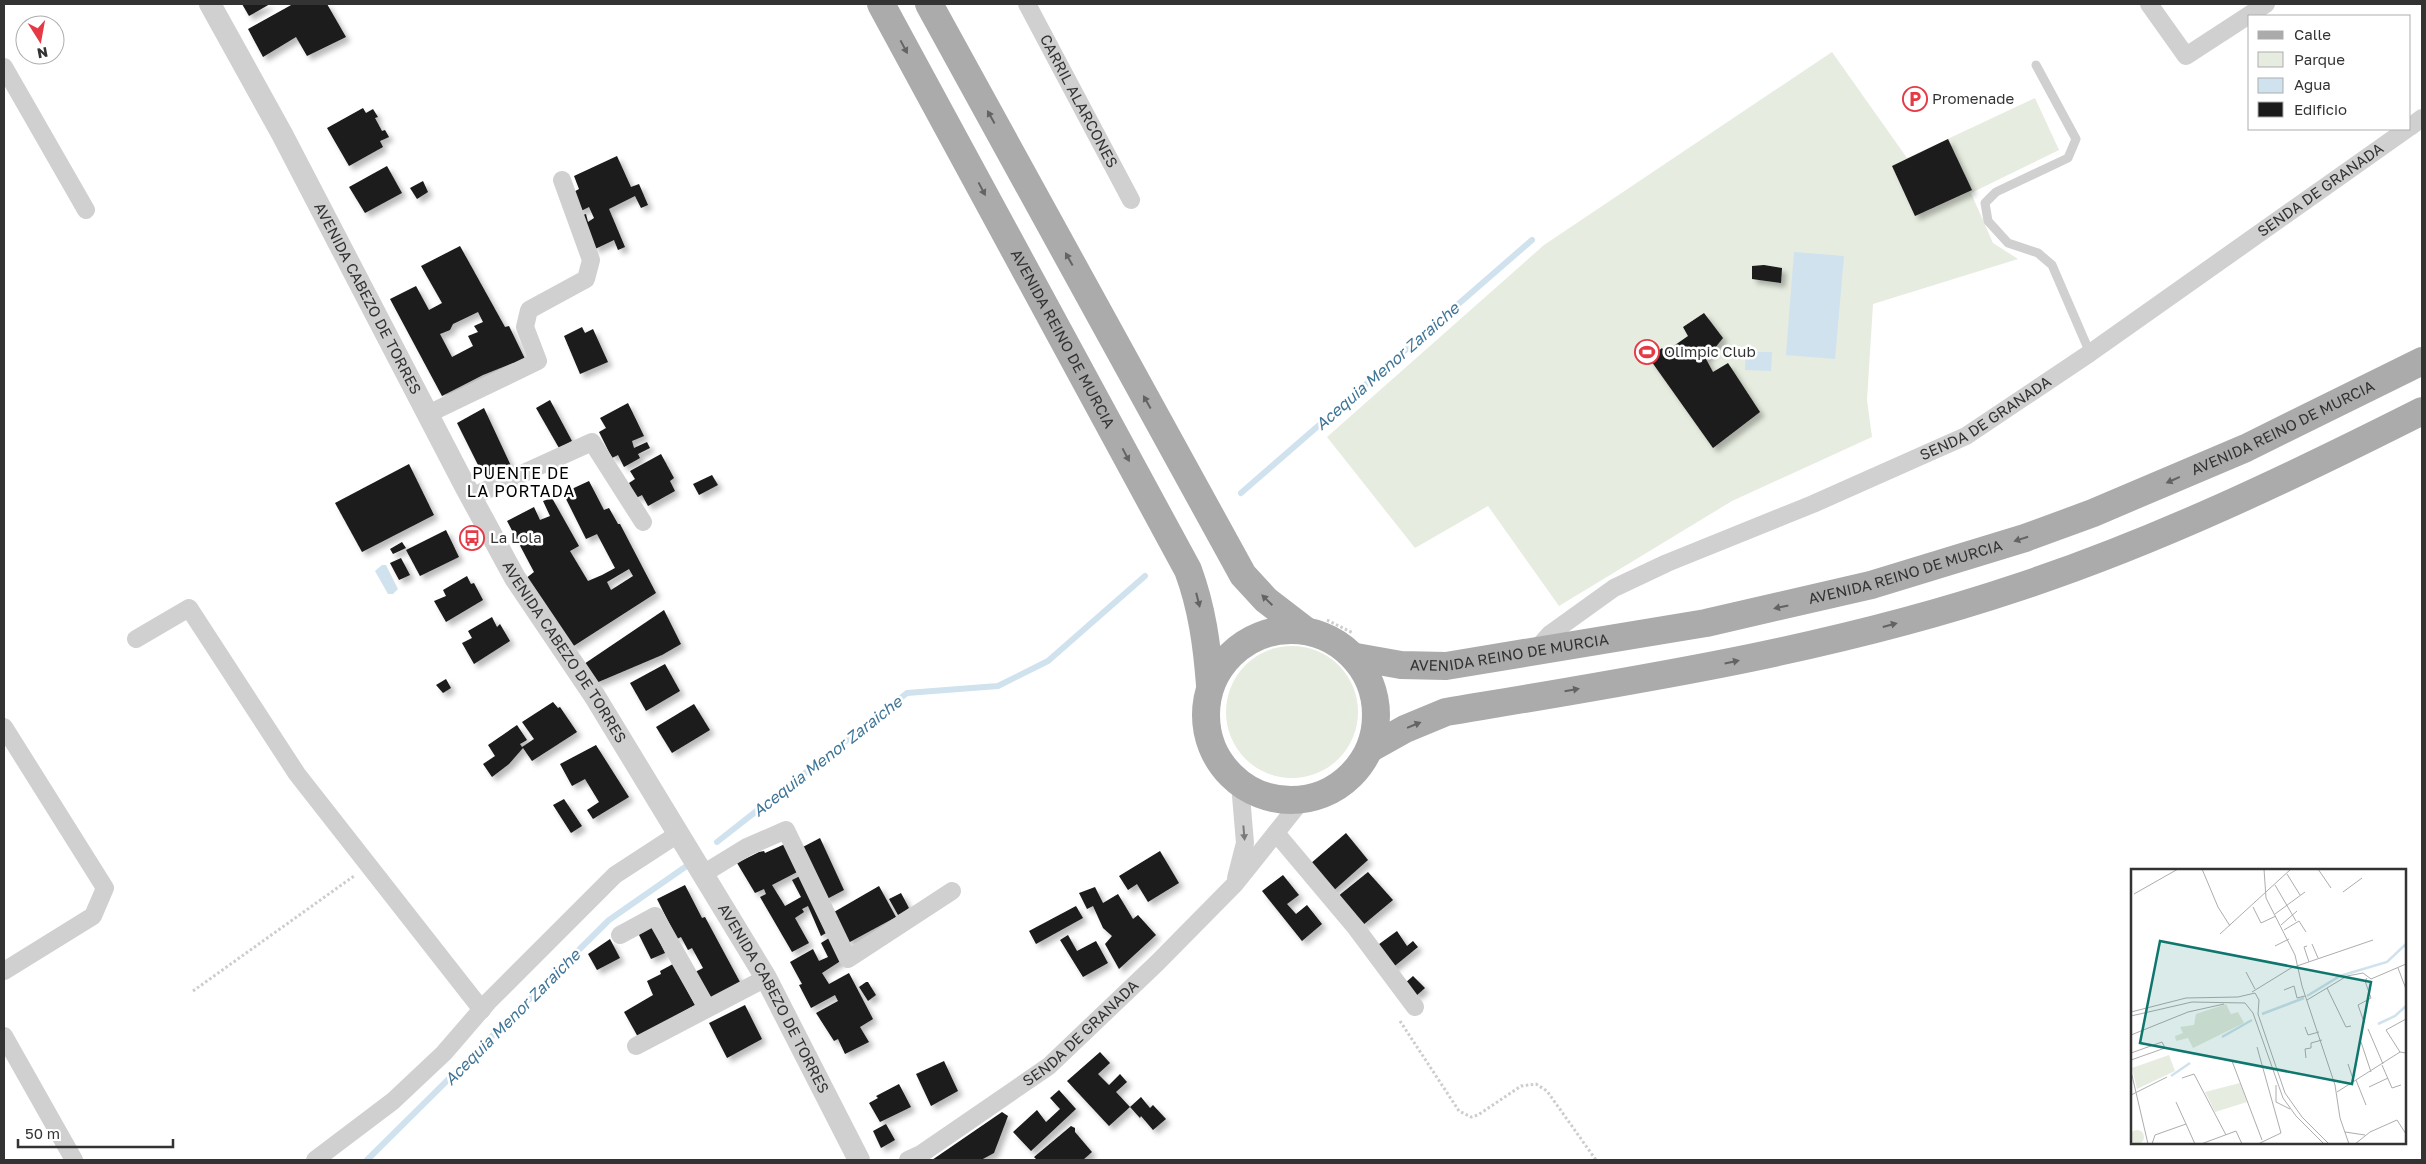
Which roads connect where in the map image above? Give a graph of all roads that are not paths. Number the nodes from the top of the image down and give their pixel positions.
1 (210, 4) edge
2 (881, 4) edge
3 (929, 4) edge
4 (1027, 4) edge
5 (2149, 4) edge
6 (2266, 4) edge
7 (2249, 15) edge
8 (2248, 16) edge
9 (2036, 65) dead end
10 (4, 67) edge
11 (2422, 118) edge
12 (2411, 126) edge
13 (2405, 130) edge
14 (562, 180) dead end
15 (1131, 200) dead end
16 (86, 210) dead end
17 (2090, 352) junction
18 (2422, 362) edge
19 (2422, 411) edge
20 (428, 414) junction
21 (472, 497) junction
22 (643, 522) dead end
23 (1313, 624) junction
24 (136, 639) dead end
25 (1356, 646) junction
26 (1534, 652) junction
27 (1210, 685) junction
28 (4, 727) edge
29 (1371, 748) junction
30 (1240, 784) junction
31 (1302, 800) junction
32 (1276, 833) junction
33 (678, 834) junction
34 (702, 874) junction
35 (1235, 884) junction
36 (952, 891) dead end
37 (620, 935) dead end
38 (4, 971) edge
39 (766, 978) junction
40 (1415, 1006) dead end
41 (707, 1008) junction
42 (482, 1010) junction
43 (4, 1036) edge
44 (636, 1046) dead end
45 (74, 1160) edge
46 (315, 1160) edge
47 (859, 1160) edge
48 (908, 1160) edge

1 - 20 street, AVENIDA CABEZO DE TORRES
2 -> 27 main road, AVENIDA REINO DE MURCIA
23 -> 3 main road
4 - 15 street, CARRIL ALARCONES
5 - 8 street
6 - 7 street
9 - 17 lane
10 - 16 street
11 - 12 street, SENDA DE GRANADA
13 - 17 street, SENDA DE GRANADA
14 - 20 street
17 - 26 street, SENDA DE GRANADA
18 -> 26 main road, AVENIDA REINO DE MURCIA
29 -> 19 main road
20 - 21 street, AVENIDA CABEZO DE TORRES
21 - 22 street
21 - 33 street, AVENIDA CABEZO DE TORRES
23 - 25 main road
23 - 27 main road
24 - 42 street
25 - 26 main road, AVENIDA REINO DE MURCIA
25 - 29 main road
27 - 30 main road
28 - 38 street
29 - 31 main road
30 - 31 main road
30 -> 35 street
31 - 32 street, SENDA DE GRANADA
32 - 35 street, SENDA DE GRANADA
32 - 40 street
33 - 34 street, AVENIDA CABEZO DE TORRES
33 - 42 street
34 - 36 street
34 - 39 street, AVENIDA CABEZO DE TORRES
35 - 48 street, SENDA DE GRANADA
37 - 41 street
39 - 41 street
39 - 47 street, AVENIDA CABEZO DE TORRES
41 - 44 street
42 - 46 street
43 - 45 street

